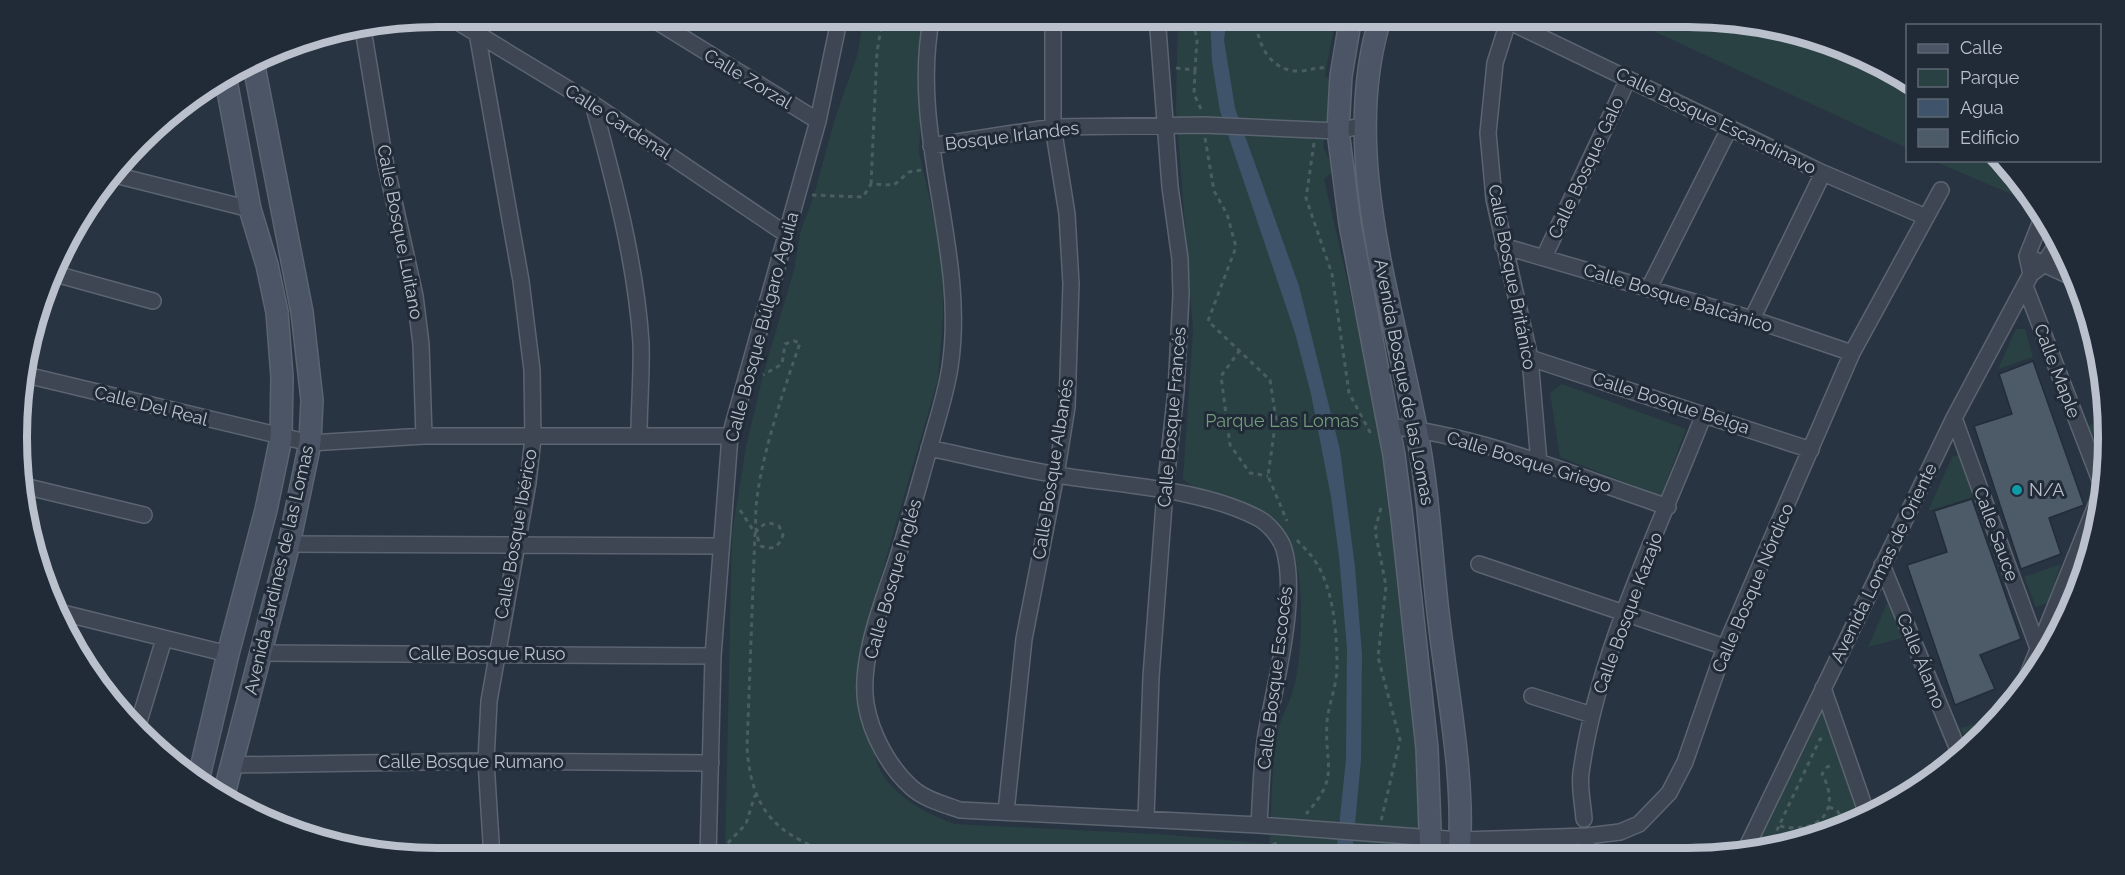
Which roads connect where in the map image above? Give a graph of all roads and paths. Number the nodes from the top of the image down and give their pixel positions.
1 (467, 27) edge
2 (666, 27) edge
3 (838, 27) edge
4 (881, 27) edge
5 (931, 27) edge
6 (1053, 27) edge
7 (1157, 27) edge
8 (1194, 27) edge
9 (1256, 27) edge
10 (1350, 27) edge
11 (1379, 27) edge
12 (1506, 27) edge
13 (1525, 27) edge
14 (477, 33) junction
15 (364, 34) edge
16 (1159, 62) junction
17 (1329, 68) dead end
18 (255, 70) edge
19 (1195, 70) junction
20 (1628, 78) junction
21 (227, 85) edge
22 (593, 104) junction
23 (818, 122) junction
24 (1204, 124) junction
25 (1365, 125) junction
26 (1165, 126) junction
27 (1053, 127) junction
28 (1730, 127) junction
29 (1316, 129) junction
30 (1338, 130) junction
31 (931, 146) junction
32 (934, 168) junction
33 (1823, 173) junction
34 (121, 177) edge
35 (871, 184) junction
36 (1941, 190) dead end
37 (798, 194) junction
38 (250, 209) junction
39 (1926, 217) junction
40 (2039, 226) edge
41 (786, 234) junction
42 (1503, 246) junction
43 (2052, 250) edge
44 (1544, 257) junction
45 (60, 275) edge
46 (2033, 275) junction
47 (2066, 278) edge
48 (1649, 288) junction
49 (153, 301) dead end
50 (1752, 319) junction
51 (1240, 350) junction
52 (1852, 353) junction
53 (1530, 358) junction
54 (32, 376) edge
55 (746, 376) junction
56 (1704, 414) junction
57 (1954, 418) junction
58 (1388, 426) junction
59 (1417, 429) junction
60 (639, 435) junction
61 (424, 436) junction
62 (730, 436) junction
63 (281, 438) junction
64 (533, 438) junction
65 (310, 443) junction
66 (1373, 445) dead end
67 (929, 448) junction
68 (1812, 450) junction
69 (1539, 463) junction
70 (2097, 465) edge
71 (1056, 475) junction
72 (1268, 476) junction
73 (31, 488) edge
74 (1165, 491) junction
75 (724, 495) junction
76 (1384, 498) dead end
77 (1668, 507) junction
78 (144, 514) dead end
79 (1287, 523) dead end
80 (2088, 525) edge
81 (1291, 532) dead end
82 (755, 533) junction
83 (289, 544) junction
84 (719, 546) junction
85 (515, 547) junction
86 (1407, 559) junction
87 (1433, 560) junction
88 (1479, 564) dead end
89 (1882, 565) junction
90 (1625, 612) junction
91 (67, 614) edge
92 (164, 639) junction
93 (1725, 647) junction
94 (2038, 651) joint
95 (260, 653) junction
96 (496, 653) junction
97 (228, 654) junction
98 (713, 656) junction
99 (1823, 688) junction
100 (1532, 696) dead end
101 (1592, 715) junction
102 (140, 720) edge
103 (1957, 747) edge
104 (1828, 748) dead end
105 (1831, 756) dead end
106 (486, 761) junction
107 (711, 763) junction
108 (1834, 764) junction
109 (231, 765) junction
110 (1331, 768) dead end
111 (200, 772) edge
112 (1837, 774) dead end
113 (225, 789) edge
114 (755, 795) junction
115 (1829, 807) junction
116 (1865, 808) edge
117 (1006, 812) junction
118 (1146, 818) junction
119 (1842, 818) edge
120 (1584, 819) dead end
121 (1259, 825) junction
122 (1779, 826) junction
123 (1801, 826) junction
124 (1800, 832) edge
125 (1378, 834) junction
126 (1587, 836) junction
127 (1773, 839) edge
128 (1749, 843) edge
129 (1432, 847) edge
130 (491, 848) edge
131 (708, 848) edge
132 (727, 848) edge
133 (823, 848) edge
134 (1380, 848) edge
135 (1460, 848) edge
136 (1587, 848) edge

1 - 14 street, Calle Cardenal
2 - 23 street, Calle Zorzal
3 - 23 street, Calle Bosque Búlgaro Aguila
4 - 35 path
5 - 31 street, Calle Bosque Inglés
6 - 27 street, Calle Bosque Albanés
7 - 16 street, Calle Bosque Francés
8 - 19 path
9 - 17 path
10 - 30 street, Avenida Bosque de las Lomas
11 - 25 street, Avenida Bosque de las Lomas
12 - 42 street, Calle Bosque Británico
13 - 20 street, Calle Bosque Escandinavo
14 - 22 street, Calle Cardenal
14 - 64 street, Calle Bosque Ibérico
15 - 61 street, Calle Bosque Luitano
16 - 19 path
16 - 26 street, Calle Bosque Francés
18 - 65 street, Avenida Jardines de las Lomas
19 - 24 path
20 - 28 street, Calle Bosque Escandinavo
20 - 44 street, Calle Bosque Galo
21 - 38 street, Avenida Jardines de las Lomas
22 - 41 street, Calle Cardenal
22 - 60 street
23 - 37 street, Calle Bosque Búlgaro Aguila
24 - 26 street, Bosque Irlandes
24 - 29 street, Bosque Irlandes
24 - 51 path
25 - 30 street, Bosque Irlandes
25 - 59 street, Avenida Bosque de las Lomas
26 - 27 street, Bosque Irlandes
26 - 74 street, Calle Bosque Francés
27 - 31 street, Bosque Irlandes
27 - 71 street, Calle Bosque Albanés
28 - 33 street, Calle Bosque Escandinavo
28 - 48 street
29 - 30 street, Bosque Irlandes
29 - 66 path
30 - 58 street, Avenida Bosque de las Lomas
31 - 32 street, Calle Bosque Inglés
32 - 35 path
32 - 67 street, Calle Bosque Inglés
33 - 39 street, Calle Bosque Escandinavo
33 - 50 street
34 - 38 street
35 - 37 path
36 - 39 street, Calle Bosque Nórdico
37 - 41 street, Calle Bosque Búlgaro Aguila
38 - 63 street, Avenida Jardines de las Lomas
39 - 52 street, Calle Bosque Nórdico
40 - 46 street
41 - 55 street, Calle Bosque Búlgaro Aguila
42 - 44 street, Calle Bosque Balcánico
42 - 53 street, Calle Bosque Británico
43 - 46 street, Avenida Lomas de Oriente
44 - 48 street, Calle Bosque Balcánico
45 - 49 street
46 - 47 street
46 - 57 street, Avenida Lomas de Oriente
46 - 70 street, Calle Maple
48 - 50 street, Calle Bosque Balcánico
50 - 52 street, Calle Bosque Balcánico
51 - 72 path
51 - 72 path
52 - 68 street, Calle Bosque Nórdico
53 - 56 street, Calle Bosque Belga
53 - 69 street, Calle Bosque Británico
54 - 63 street, Calle Del Real
55 - 62 street, Calle Bosque Búlgaro Aguila
55 - 82 path
56 - 68 street, Calle Bosque Belga
56 - 77 street, Calle Bosque Kazajo
57 - 89 street, Avenida Lomas de Oriente
57 - 94 street, Calle Sauce
58 - 59 street, Calle Bosque Griego
58 - 86 street, Avenida Bosque de las Lomas
59 - 69 street, Calle Bosque Griego
59 - 87 street, Avenida Bosque de las Lomas
60 - 62 street, Calle Del Real
60 - 64 street, Calle Del Real
61 - 64 street, Calle Del Real
61 - 65 street, Calle Del Real
62 - 75 street, Calle Bosque Búlgaro Aguila
63 - 65 street, Calle Del Real
63 - 97 street, Avenida Jardines de las Lomas
64 - 85 street, Calle Bosque Ibérico
65 - 83 street, Avenida Jardines de las Lomas
67 - 71 street, Calle Bosque Escocés
67 - 117 street, Calle Bosque Inglés
68 - 93 street, Calle Bosque Nórdico
69 - 77 street, Calle Bosque Griego
71 - 74 street, Calle Bosque Escocés
71 - 117 street, Calle Bosque Albanés
72 - 79 path
73 - 78 street
74 - 118 street, Calle Bosque Francés
74 - 121 street, Calle Bosque Escocés
75 - 82 path
75 - 84 street, Calle Bosque Búlgaro Aguila
76 - 125 path
77 - 90 street, Calle Bosque Kazajo
80 - 94 street
81 - 110 path
82 - 82 path
82 - 114 path
83 - 85 street
83 - 95 street, Avenida Jardines de las Lomas
84 - 85 street
84 - 98 street, Calle Bosque Búlgaro Aguila
85 - 96 street, Calle Bosque Ibérico
86 - 87 street
86 - 129 street, Avenida Bosque de las Lomas
87 - 135 street, Avenida Bosque de las Lomas
88 - 90 street
89 - 99 street, Avenida Lomas de Oriente
89 - 103 street, Calle Álamo
90 - 93 street
90 - 101 street, Calle Bosque Kazajo
91 - 92 street
92 - 97 street
92 - 102 street
93 - 126 street, Calle Bosque Nórdico
95 - 96 street, Calle Bosque Ruso
95 - 109 street, Avenida Jardines de las Lomas
96 - 98 street, Calle Bosque Ruso
96 - 106 street, Calle Bosque Ibérico
97 - 111 street, Avenida Jardines de las Lomas
98 - 107 street, Calle Bosque Búlgaro Aguila
99 - 116 street
99 - 128 street, Avenida Lomas de Oriente
100 - 101 street
101 - 120 street, Calle Bosque Kazajo
104 - 122 path
105 - 108 path
106 - 107 street, Calle Bosque Rumano
106 - 109 street, Calle Bosque Rumano
106 - 130 street, Calle Bosque Ibérico
107 - 131 street, Calle Bosque Búlgaro Aguila
108 - 112 path
108 - 115 path
109 - 113 street, Avenida Jardines de las Lomas
114 - 132 path
114 - 133 path
115 - 119 path
115 - 123 path
117 - 118 street, Calle Bosque Inglés
118 - 121 street, Calle Bosque Inglés
121 - 125 street, Calle Bosque Inglés
122 - 123 path
122 - 127 path
123 - 124 path
125 - 129 street, Calle Bosque Inglés
125 - 134 path
126 - 135 street, Calle Bosque Nórdico
126 - 136 street
129 - 135 street, Calle Bosque Inglés

